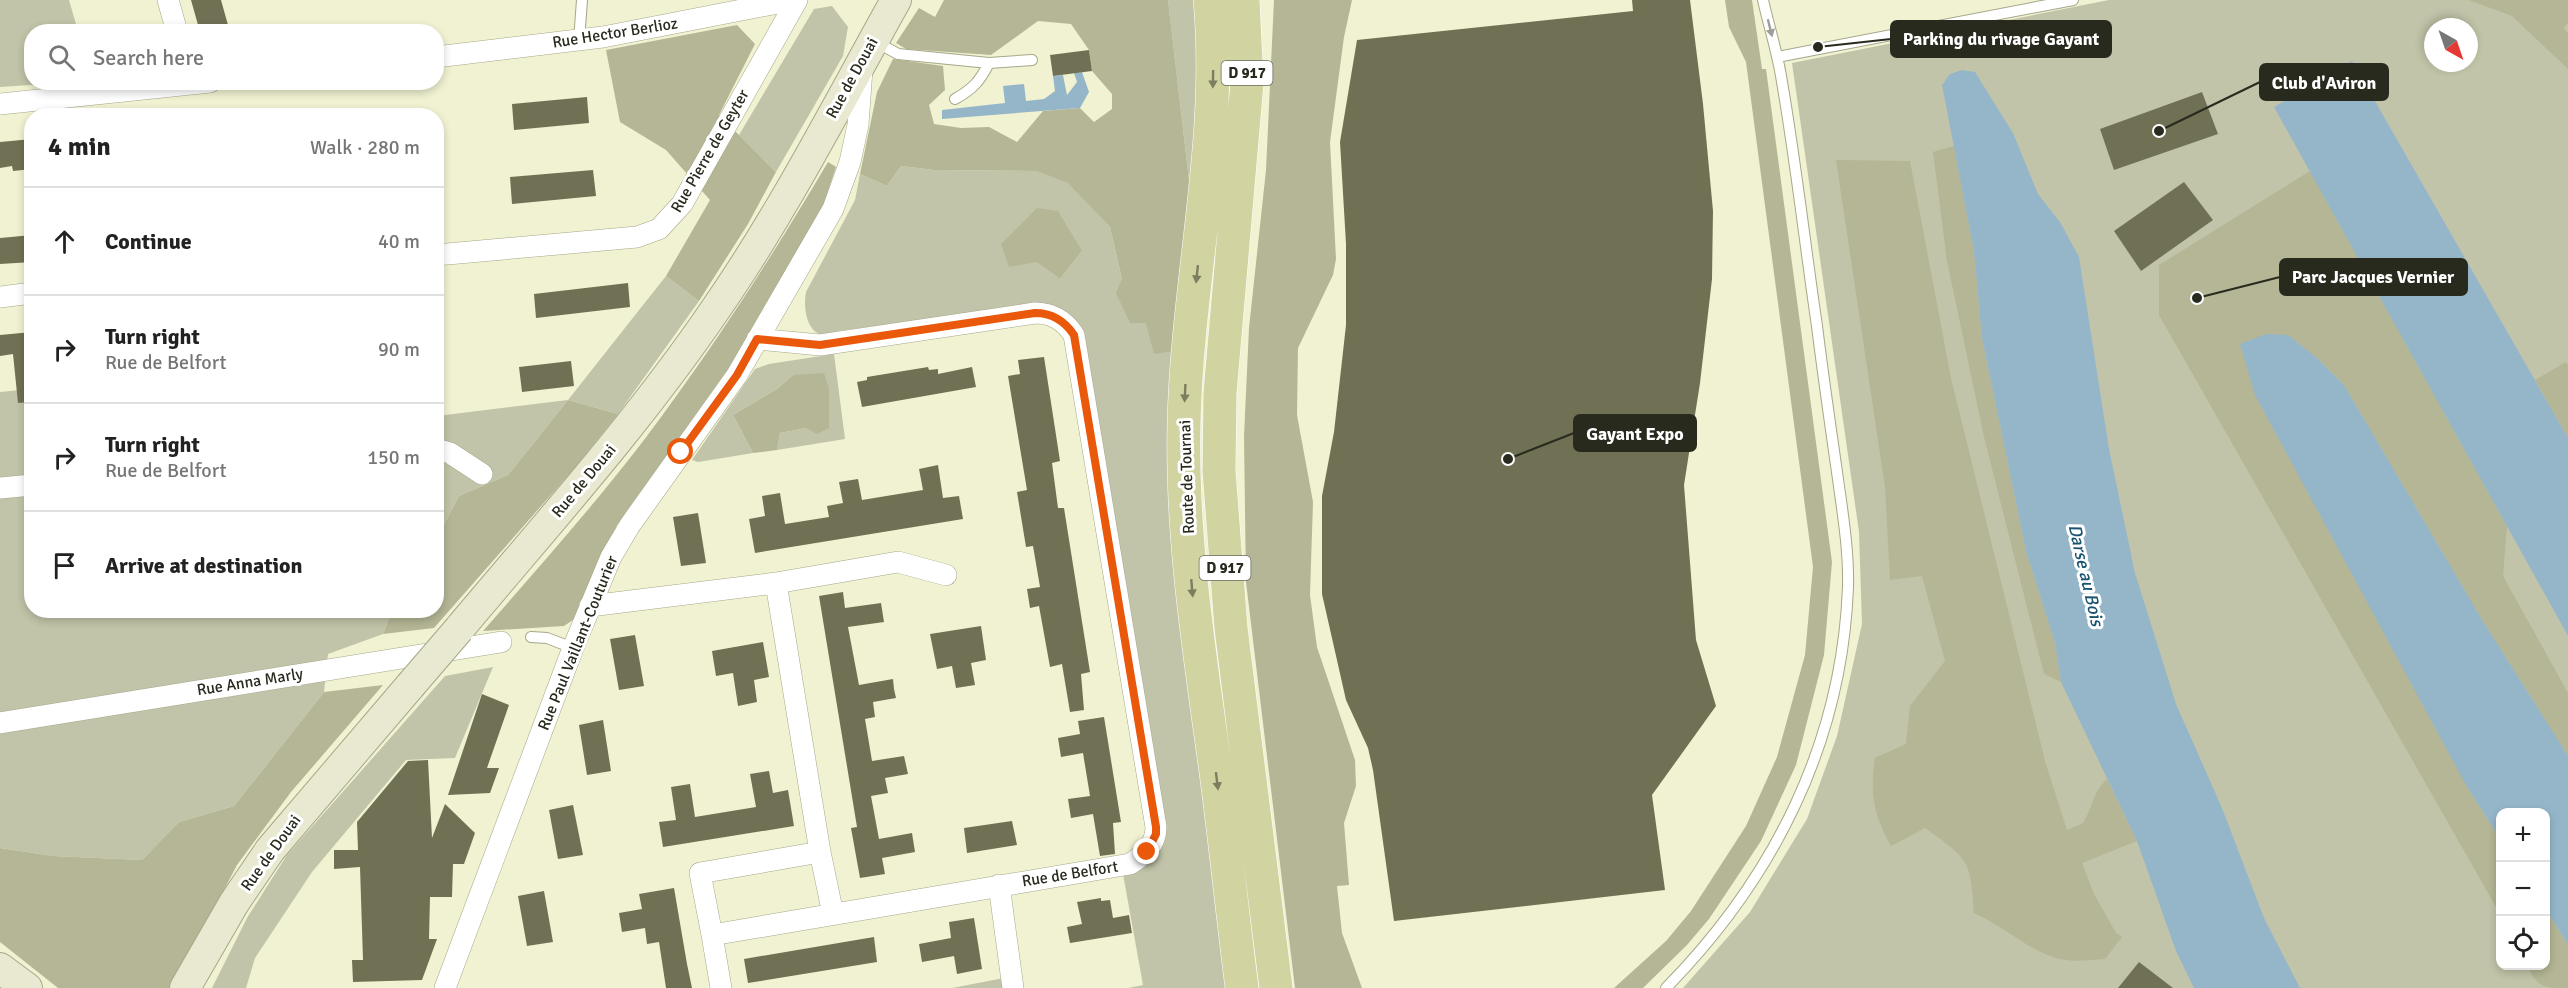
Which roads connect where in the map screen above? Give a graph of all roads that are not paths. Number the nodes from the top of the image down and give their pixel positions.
1 (168, 0) edge
2 (582, 0) edge
3 (795, 0) edge
4 (1763, 0) edge
5 (2073, 0) edge
6 (894, 1) edge
7 (1228, 3) edge
8 (175, 24) edge
9 (579, 41) junction
10 (868, 50) junction
11 (1234, 54) dead end
12 (444, 56) edge
13 (1777, 57) junction
14 (1032, 60) dead end
15 (989, 63) junction
16 (132, 90) edge
17 (955, 99) dead end
18 (0, 104) edge
19 (1233, 111) dead end
20 (444, 254) edge
21 (1217, 284) dead end
22 (24, 294) edge
23 (0, 297) edge
24 (757, 339) junction
25 (444, 451) edge
26 (482, 474) dead end
27 (24, 486) edge
28 (0, 488) edge
29 (946, 575) dead end
30 (776, 583) junction
31 (590, 606) junction
32 (531, 637) dead end
33 (501, 642) dead end
34 (573, 648) junction
35 (0, 723) edge
36 (1231, 726) dead end
37 (820, 852) junction
38 (999, 885) junction
39 (833, 914) junction
40 (221, 926) junction
41 (712, 935) junction
42 (185, 988) edge
43 (196, 988) edge
44 (446, 988) edge
45 (721, 988) edge
46 (1013, 988) edge
47 (1242, 988) edge
48 (1264, 988) edge
49 (1276, 988) edge
50 (1666, 988) edge

1 - 8 street
2 - 9 lane
3 - 9 street, Rue Hector Berlioz
3 - 20 street, Rue Pierre de Geyter
4 -> 13 lane
5 - 13 lane
6 - 10 street, Rue de Douai
7 - 11 lane
7 -> 47 main road, Route de Tournai / D 917
7 - 49 main road, Route de Tournai / D 917
9 - 12 street, Rue Hector Berlioz
10 - 15 lane
10 - 24 street, Rue Paul Vaillant-Couturier
10 - 40 street, Rue de Douai, bridge
13 - 50 lane
14 - 15 lane
15 - 17 lane
16 - 18 street
19 - 21 lane
22 - 23 street
24 - 31 street, Rue Paul Vaillant-Couturier
24 - 38 street, Rue de Belfort
25 - 26 street
27 - 28 street
29 - 30 street
30 - 31 street
30 - 37 street
31 - 34 street, Rue Paul Vaillant-Couturier
32 - 34 lane
33 - 35 street, Rue Anna Marly
34 - 44 street, Rue Paul Vaillant-Couturier
36 - 48 lane
37 - 39 street
37 - 41 street
38 - 39 street, Rue de Belfort
38 - 46 street, Rue de Belfort
39 - 41 street, Rue de Belfort
40 - 42 street, Rue de Douai
40 - 43 street, Rue de Douai
41 - 45 street

